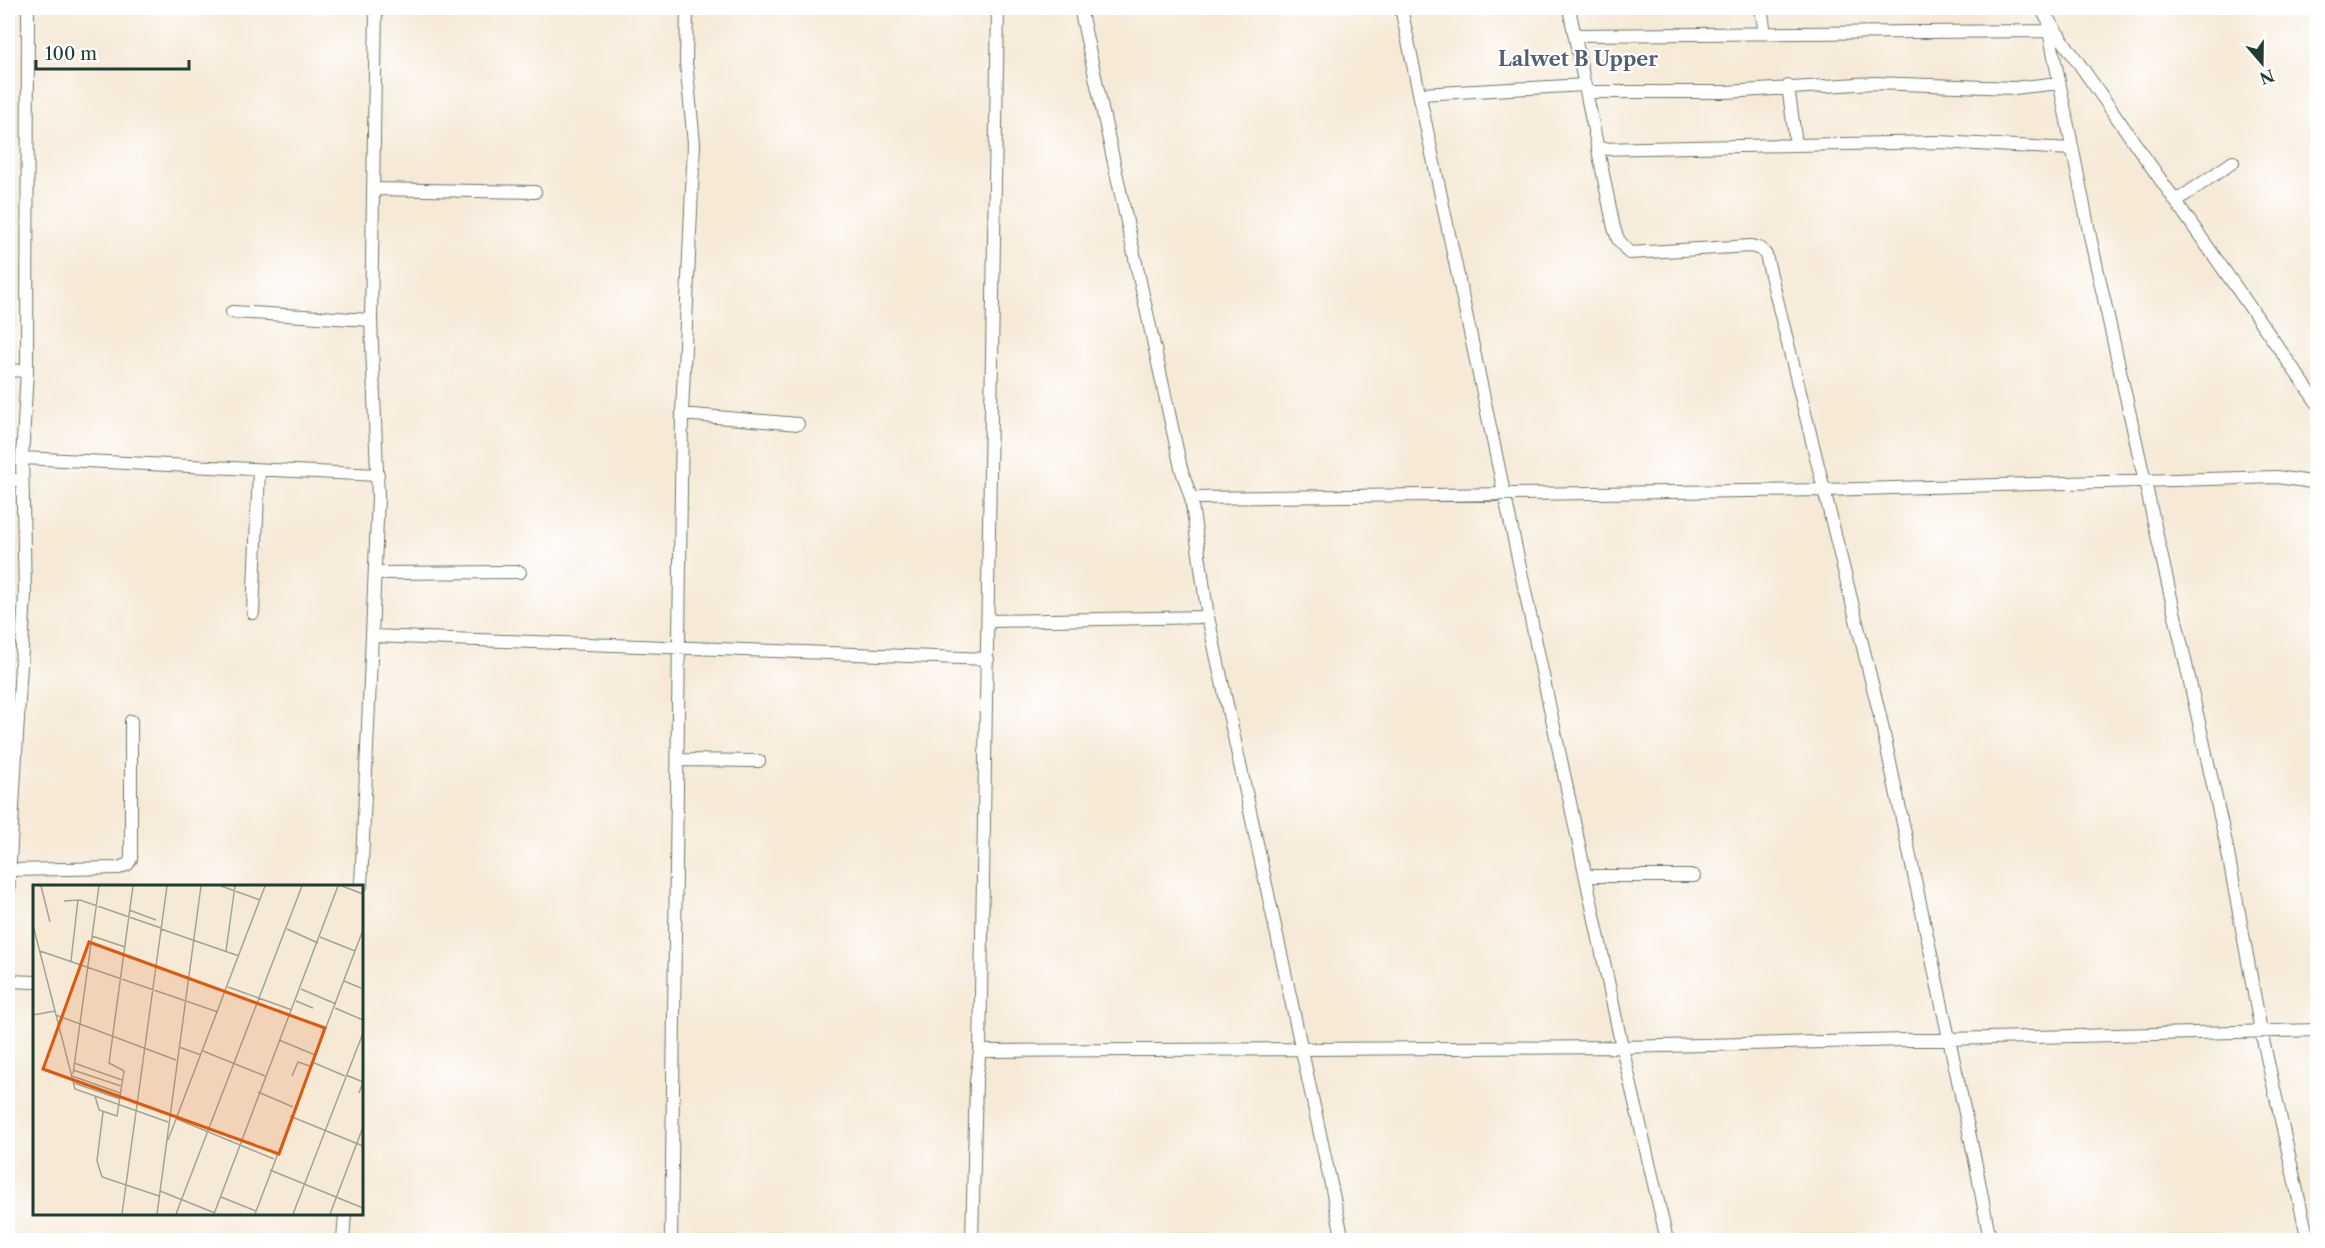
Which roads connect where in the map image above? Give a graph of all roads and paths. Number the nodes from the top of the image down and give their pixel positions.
1 (28, 8) edge
2 (376, 8) edge
3 (687, 8) edge
4 (998, 8) edge
5 (1080, 8) edge
6 (1401, 8) edge
7 (1569, 8) edge
8 (1761, 8) edge
9 (2040, 8) edge
10 (2049, 26) junction
11 (1766, 33) junction
12 (1575, 35) junction
13 (2059, 83) junction
14 (1788, 86) junction
15 (1586, 89) junction
16 (1421, 94) junction
17 (1796, 144) junction
18 (1598, 149) junction
19 (2072, 149) junction
20 (2233, 162) dead end
21 (374, 189) junction
22 (535, 192) dead end
23 (2176, 201) junction
24 (232, 312) dead end
25 (371, 320) junction
26 (8, 370) edge
27 (27, 371) junction
28 (2318, 404) edge
29 (682, 414) junction
30 (798, 424) dead end
31 (22, 458) junction
32 (259, 470) junction
33 (378, 475) junction
34 (8, 480) edge
35 (22, 480) junction
36 (2145, 480) junction
37 (2318, 483) edge
38 (1825, 490) junction
39 (1506, 492) junction
40 (1191, 498) junction
41 (520, 572) dead end
42 (375, 573) junction
43 (253, 613) dead end
44 (1208, 617) junction
45 (990, 621) junction
46 (372, 636) junction
47 (681, 646) junction
48 (988, 659) junction
49 (131, 721) dead end
50 (678, 760) junction
51 (759, 761) dead end
52 (9, 870) junction
53 (1586, 876) junction
54 (1694, 876) dead end
55 (361, 885) edge
56 (8, 896) edge
57 (8, 981) edge
58 (33, 981) edge
59 (2261, 1030) junction
60 (2318, 1030) edge
61 (1948, 1038) junction
62 (1301, 1047) junction
63 (1622, 1047) junction
64 (980, 1051) junction
65 (345, 1215) edge
66 (344, 1240) edge
67 (671, 1240) edge
68 (972, 1240) edge
69 (1343, 1240) edge
70 (1666, 1240) edge
71 (1990, 1240) edge
72 (2308, 1240) edge

1 - 27 street
2 - 21 street
3 - 29 street
4 - 45 street
5 - 40 street
6 - 16 street
7 - 12 street
8 - 11 street
9 - 10 street
10 - 11 street
10 - 13 street
10 - 23 street
11 - 12 street
12 - 15 street
13 - 14 street
13 - 19 street
14 - 15 street
14 - 17 street
15 - 16 street
15 - 18 street
16 - 39 street
17 - 18 street
17 - 19 street
18 - 38 street
19 - 36 street
20 - 23 street
21 - 22 street
21 - 25 street
23 - 28 street
24 - 25 street
25 - 33 street
26 - 27 street
27 - 31 street
29 - 30 street
29 - 47 street
31 - 32 street
31 - 35 street
32 - 33 street
32 - 43 street
33 - 42 street
34 - 35 street
35 - 52 street
36 - 37 street
36 - 38 street
36 - 59 street
38 - 39 street
38 - 61 street
39 - 40 street
39 - 53 street
40 - 44 street
41 - 42 street
42 - 46 street
44 - 45 street
44 - 62 street
45 - 48 street
46 - 47 street
46 - 55 street
47 - 48 street
47 - 50 street
48 - 64 street
49 - 52 street
50 - 51 street
50 - 67 street
52 - 56 street
53 - 54 street
53 - 63 street
57 - 58 street
59 - 60 street
59 - 61 street
59 - 72 street
61 - 63 street
61 - 71 street
62 - 63 street
62 - 64 street
62 - 69 street
63 - 70 street
64 - 68 street
65 - 66 street

